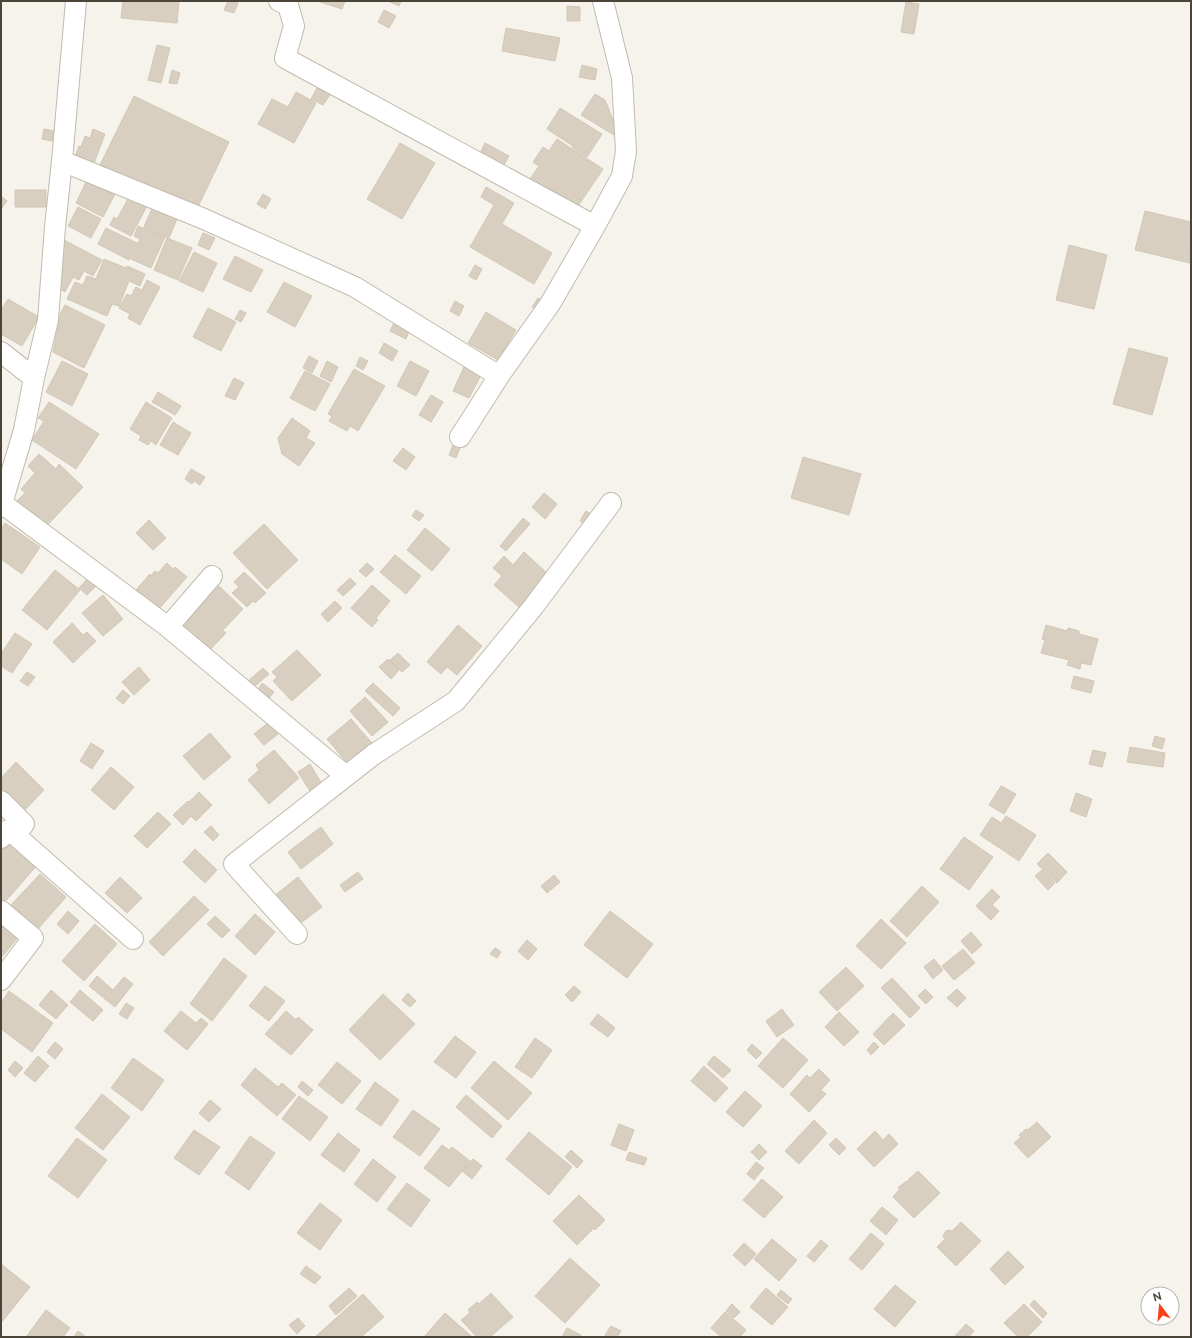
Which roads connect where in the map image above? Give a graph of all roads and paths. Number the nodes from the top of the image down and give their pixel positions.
1 (76, 1) edge
2 (279, 1) edge
3 (604, 1) edge
4 (62, 161) junction
5 (595, 226) junction
6 (1, 352) edge
7 (499, 376) junction
8 (34, 378) junction
9 (460, 437) dead end
10 (611, 503) dead end
11 (2, 505) edge
12 (212, 576) dead end
13 (168, 627) junction
14 (346, 776) junction
15 (1, 801) edge
16 (8, 836) edge
17 (1, 911) edge
18 (297, 934) dead end
19 (133, 939) dead end
20 (1, 980) edge

1 - 4 street
2 - 5 street
3 - 5 street
4 - 7 street
4 - 8 street
5 - 7 street
6 - 8 street
7 - 9 street
8 - 11 street
10 - 14 street
11 - 13 street
12 - 13 street
13 - 14 street
14 - 18 street
15 - 16 street
16 - 19 street
17 - 20 street

